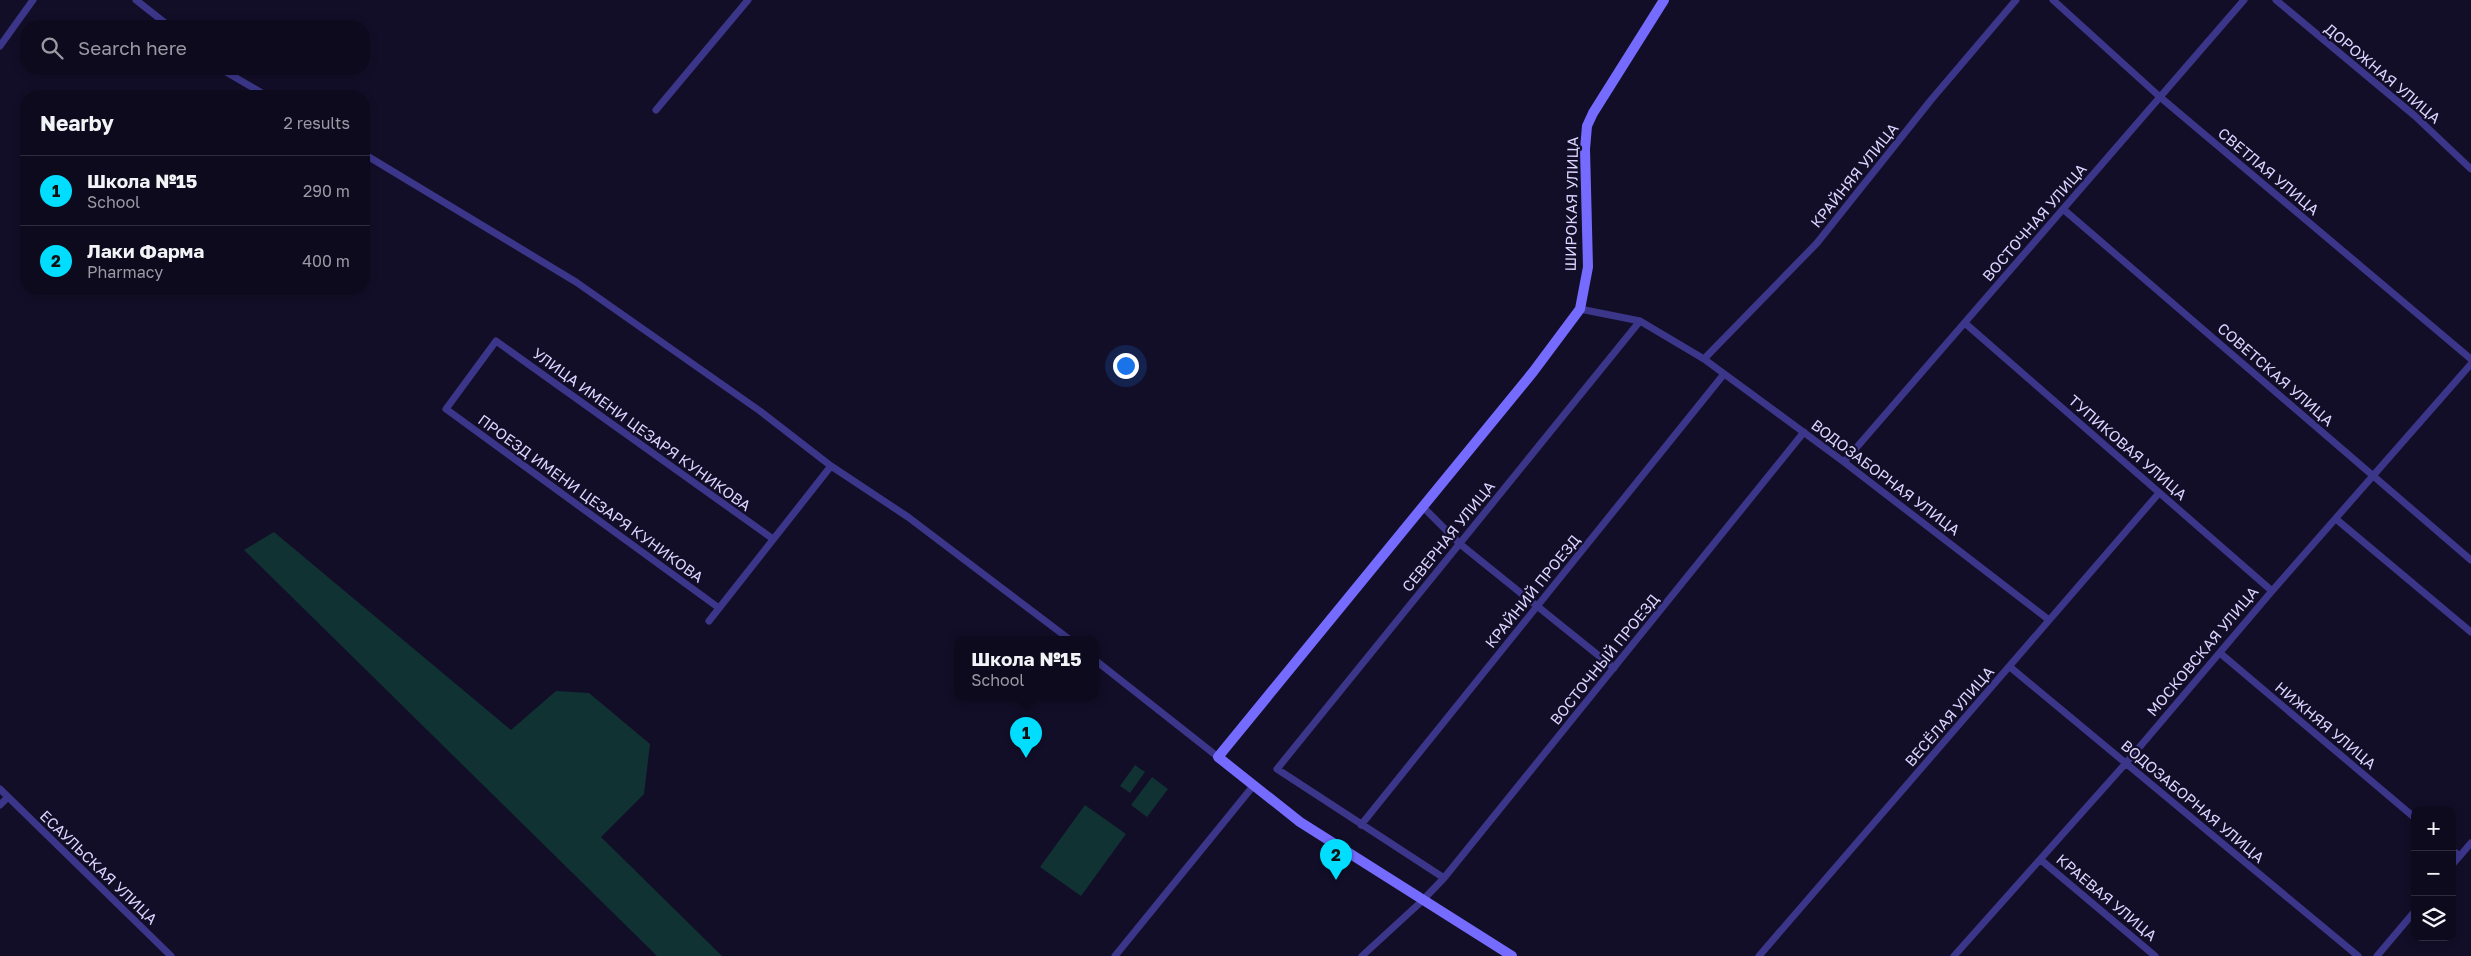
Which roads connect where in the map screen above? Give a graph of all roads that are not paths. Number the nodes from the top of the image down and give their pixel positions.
1 (33, 0) edge
2 (136, 0) edge
3 (748, 0) edge
4 (1664, 0) edge
5 (2016, 0) edge
6 (2053, 0) edge
7 (2244, 0) edge
8 (2276, 0) edge
9 (161, 20) edge
10 (0, 46) edge
11 (231, 75) edge
12 (256, 90) edge
13 (2160, 97) junction
14 (656, 110) dead end
15 (370, 158) edge
16 (2471, 169) edge
17 (2063, 209) junction
18 (1580, 309) junction
19 (1640, 321) junction
20 (1966, 324) junction
21 (1704, 359) junction
22 (2471, 359) edge
23 (2471, 364) edge
24 (1724, 374) junction
25 (446, 409) joint
26 (1804, 432) junction
27 (1844, 462) junction
28 (831, 466) junction
29 (2374, 476) junction
30 (2159, 493) junction
31 (1423, 506) junction
32 (2336, 519) junction
33 (773, 539) junction
34 (1460, 544) junction
35 (2471, 560) edge
36 (2272, 590) junction
37 (1537, 607) junction
38 (719, 608) junction
39 (2048, 620) junction
40 (709, 621) dead end
41 (2471, 632) edge
42 (1065, 636) edge
43 (2220, 653) junction
44 (1099, 663) edge
45 (2010, 667) junction
46 (1614, 668) junction
47 (1218, 757) junction
48 (2126, 763) junction
49 (1254, 785) junction
50 (0, 789) edge
51 (8, 797) junction
52 (0, 805) edge
53 (2411, 815) edge
54 (1361, 825) junction
55 (2471, 843) edge
56 (2453, 851) edge
57 (2460, 856) junction
58 (2041, 860) junction
59 (2456, 860) edge
60 (1444, 878) junction
61 (1422, 901) junction
62 (2411, 916) edge
63 (172, 956) edge
64 (1115, 956) edge
65 (1362, 956) edge
66 (1512, 956) edge
67 (1759, 956) edge
68 (1954, 956) edge
69 (2156, 956) edge
70 (2358, 956) edge
71 (2377, 956) edge

1 - 10 street
2 - 9 street
3 - 14 street
4 - 18 street, ШИРОКАЯ УЛИЦА
5 - 21 street, КРАЙНЯЯ УЛИЦА
6 - 13 street, СВЕТЛАЯ УЛИЦА
7 - 13 street, ВОСТОЧНАЯ УЛИЦА
8 - 16 street, ДОРОЖНАЯ УЛИЦА
11 - 12 street
13 - 17 street, ВОСТОЧНАЯ УЛИЦА
13 - 22 street, СВЕТЛАЯ УЛИЦА
15 - 28 street
17 - 20 street, ВОСТОЧНАЯ УЛИЦА
17 - 29 street, СОВЕТСКАЯ УЛИЦА
18 - 19 street, ВОДОЗАБОРНАЯ УЛИЦА
18 - 31 street
19 - 21 street, ВОДОЗАБОРНАЯ УЛИЦА
19 - 34 street, СЕВЕРНАЯ УЛИЦА
20 - 27 street, ВОСТОЧНАЯ УЛИЦА
20 - 30 street, ТУПИКОВАЯ УЛИЦА
21 - 24 street, ВОДОЗАБОРНАЯ УЛИЦА
23 - 29 street, МОСКОВСКАЯ УЛИЦА
24 - 26 street, ВОДОЗАБОРНАЯ УЛИЦА
24 - 37 street, КРАЙНИЙ ПРОЕЗД
25 - 33 street, УЛИЦА ИМЕНИ ЦЕЗАРЯ КУНИКОВА
25 - 38 street, ПРОЕЗД ИМЕНИ ЦЕЗАРЯ КУНИКОВА
26 - 27 street, ВОДОЗАБОРНАЯ УЛИЦА
26 - 46 street, ВОСТОЧНЫЙ ПРОЕЗД
27 - 39 street, ВОДОЗАБОРНАЯ УЛИЦА
28 - 33 street
28 - 42 street
29 - 32 street, МОСКОВСКАЯ УЛИЦА
29 - 35 street, СОВЕТСКАЯ УЛИЦА
30 - 36 street, ТУПИКОВАЯ УЛИЦА
30 - 39 street, ВЕСЁЛАЯ УЛИЦА
31 - 34 street
31 - 47 street
32 - 36 street, МОСКОВСКАЯ УЛИЦА
32 - 41 street
33 - 38 street
34 - 37 street
34 - 54 street, СЕВЕРНАЯ УЛИЦА
36 - 43 street, МОСКОВСКАЯ УЛИЦА
37 - 46 street
37 - 54 street, КРАЙНИЙ ПРОЕЗД
38 - 40 street
39 - 45 street, ВЕСЁЛАЯ УЛИЦА
43 - 48 street, МОСКОВСКАЯ УЛИЦА
43 - 53 street, НИЖНЯЯ УЛИЦА
44 - 47 street
45 - 48 street, ВОДОЗАБОРНАЯ УЛИЦА
45 - 67 street, ВЕСЁЛАЯ УЛИЦА
46 - 60 street, ВОСТОЧНЫЙ ПРОЕЗД
47 - 49 street
48 - 58 street, МОСКОВСКАЯ УЛИЦА
48 - 70 street, ВОДОЗАБОРНАЯ УЛИЦА
49 - 61 street
49 - 64 street
50 - 51 street, ЕСАУЛЬСКАЯ УЛИЦА
51 - 52 street
51 - 63 street, ЕСАУЛЬСКАЯ УЛИЦА
54 - 60 street
55 - 57 street
56 - 57 street
57 - 59 street
58 - 68 street, МОСКОВСКАЯ УЛИЦА
58 - 69 street, КРАЕВАЯ УЛИЦА
60 - 61 street, ВОСТОЧНЫЙ ПРОЕЗД
61 - 65 street, ВОСТОЧНЫЙ ПРОЕЗД
61 - 66 street
62 - 71 street

